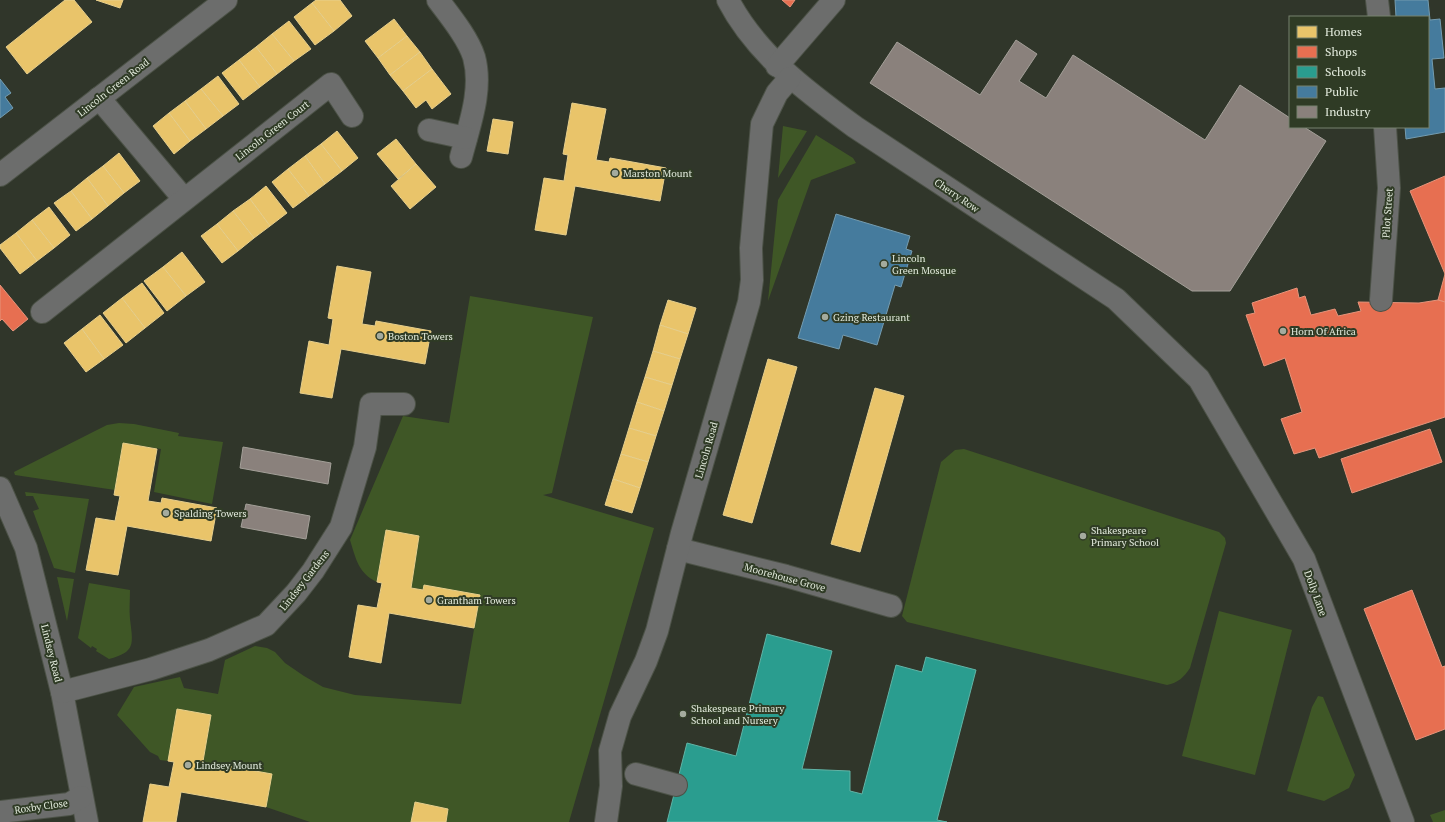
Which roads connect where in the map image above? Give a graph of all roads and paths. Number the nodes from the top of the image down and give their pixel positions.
1 (226, 0) edge
2 (438, 0) edge
3 (728, 0) edge
4 (834, 0) edge
5 (1376, 0) edge
6 (1379, 16) edge
7 (784, 72) junction
8 (99, 98) junction
9 (352, 116) dead end
10 (1385, 128) edge
11 (429, 130) dead end
12 (0, 175) edge
13 (184, 199) junction
14 (1380, 300) dead end
15 (42, 312) dead end
16 (1199, 379) joint
17 (404, 404) dead end
18 (0, 488) edge
19 (678, 549) junction
20 (891, 606) dead end
21 (62, 692) junction
22 (636, 774) dead end
23 (676, 785) dead end
24 (81, 797) junction
25 (0, 812) edge
26 (87, 822) edge
27 (606, 822) edge
28 (1403, 822) edge

1 - 8 street, Lincoln Green Road
2 - 11 street
3 - 7 street, Cherry Row
4 - 7 street, Lincoln Road
5 - 6 street
7 - 16 street, Cherry Row
7 - 19 street, Lincoln Road
8 - 12 street, Lincoln Green Road
8 - 13 street
9 - 13 street, Lincoln Green Court
10 - 14 street, Pilot Street
13 - 15 street, Lincoln Green Court
16 - 28 street, Dolly Lane
17 - 21 street, Lindsey Gardens
18 - 21 street, Lindsey Road
19 - 20 street, Moorehouse Grove
19 - 27 street, Lincoln Road
21 - 24 street, Lindsey Road
22 - 23 street
24 - 25 street, Roxby Close
24 - 26 street, Lindsey Road

